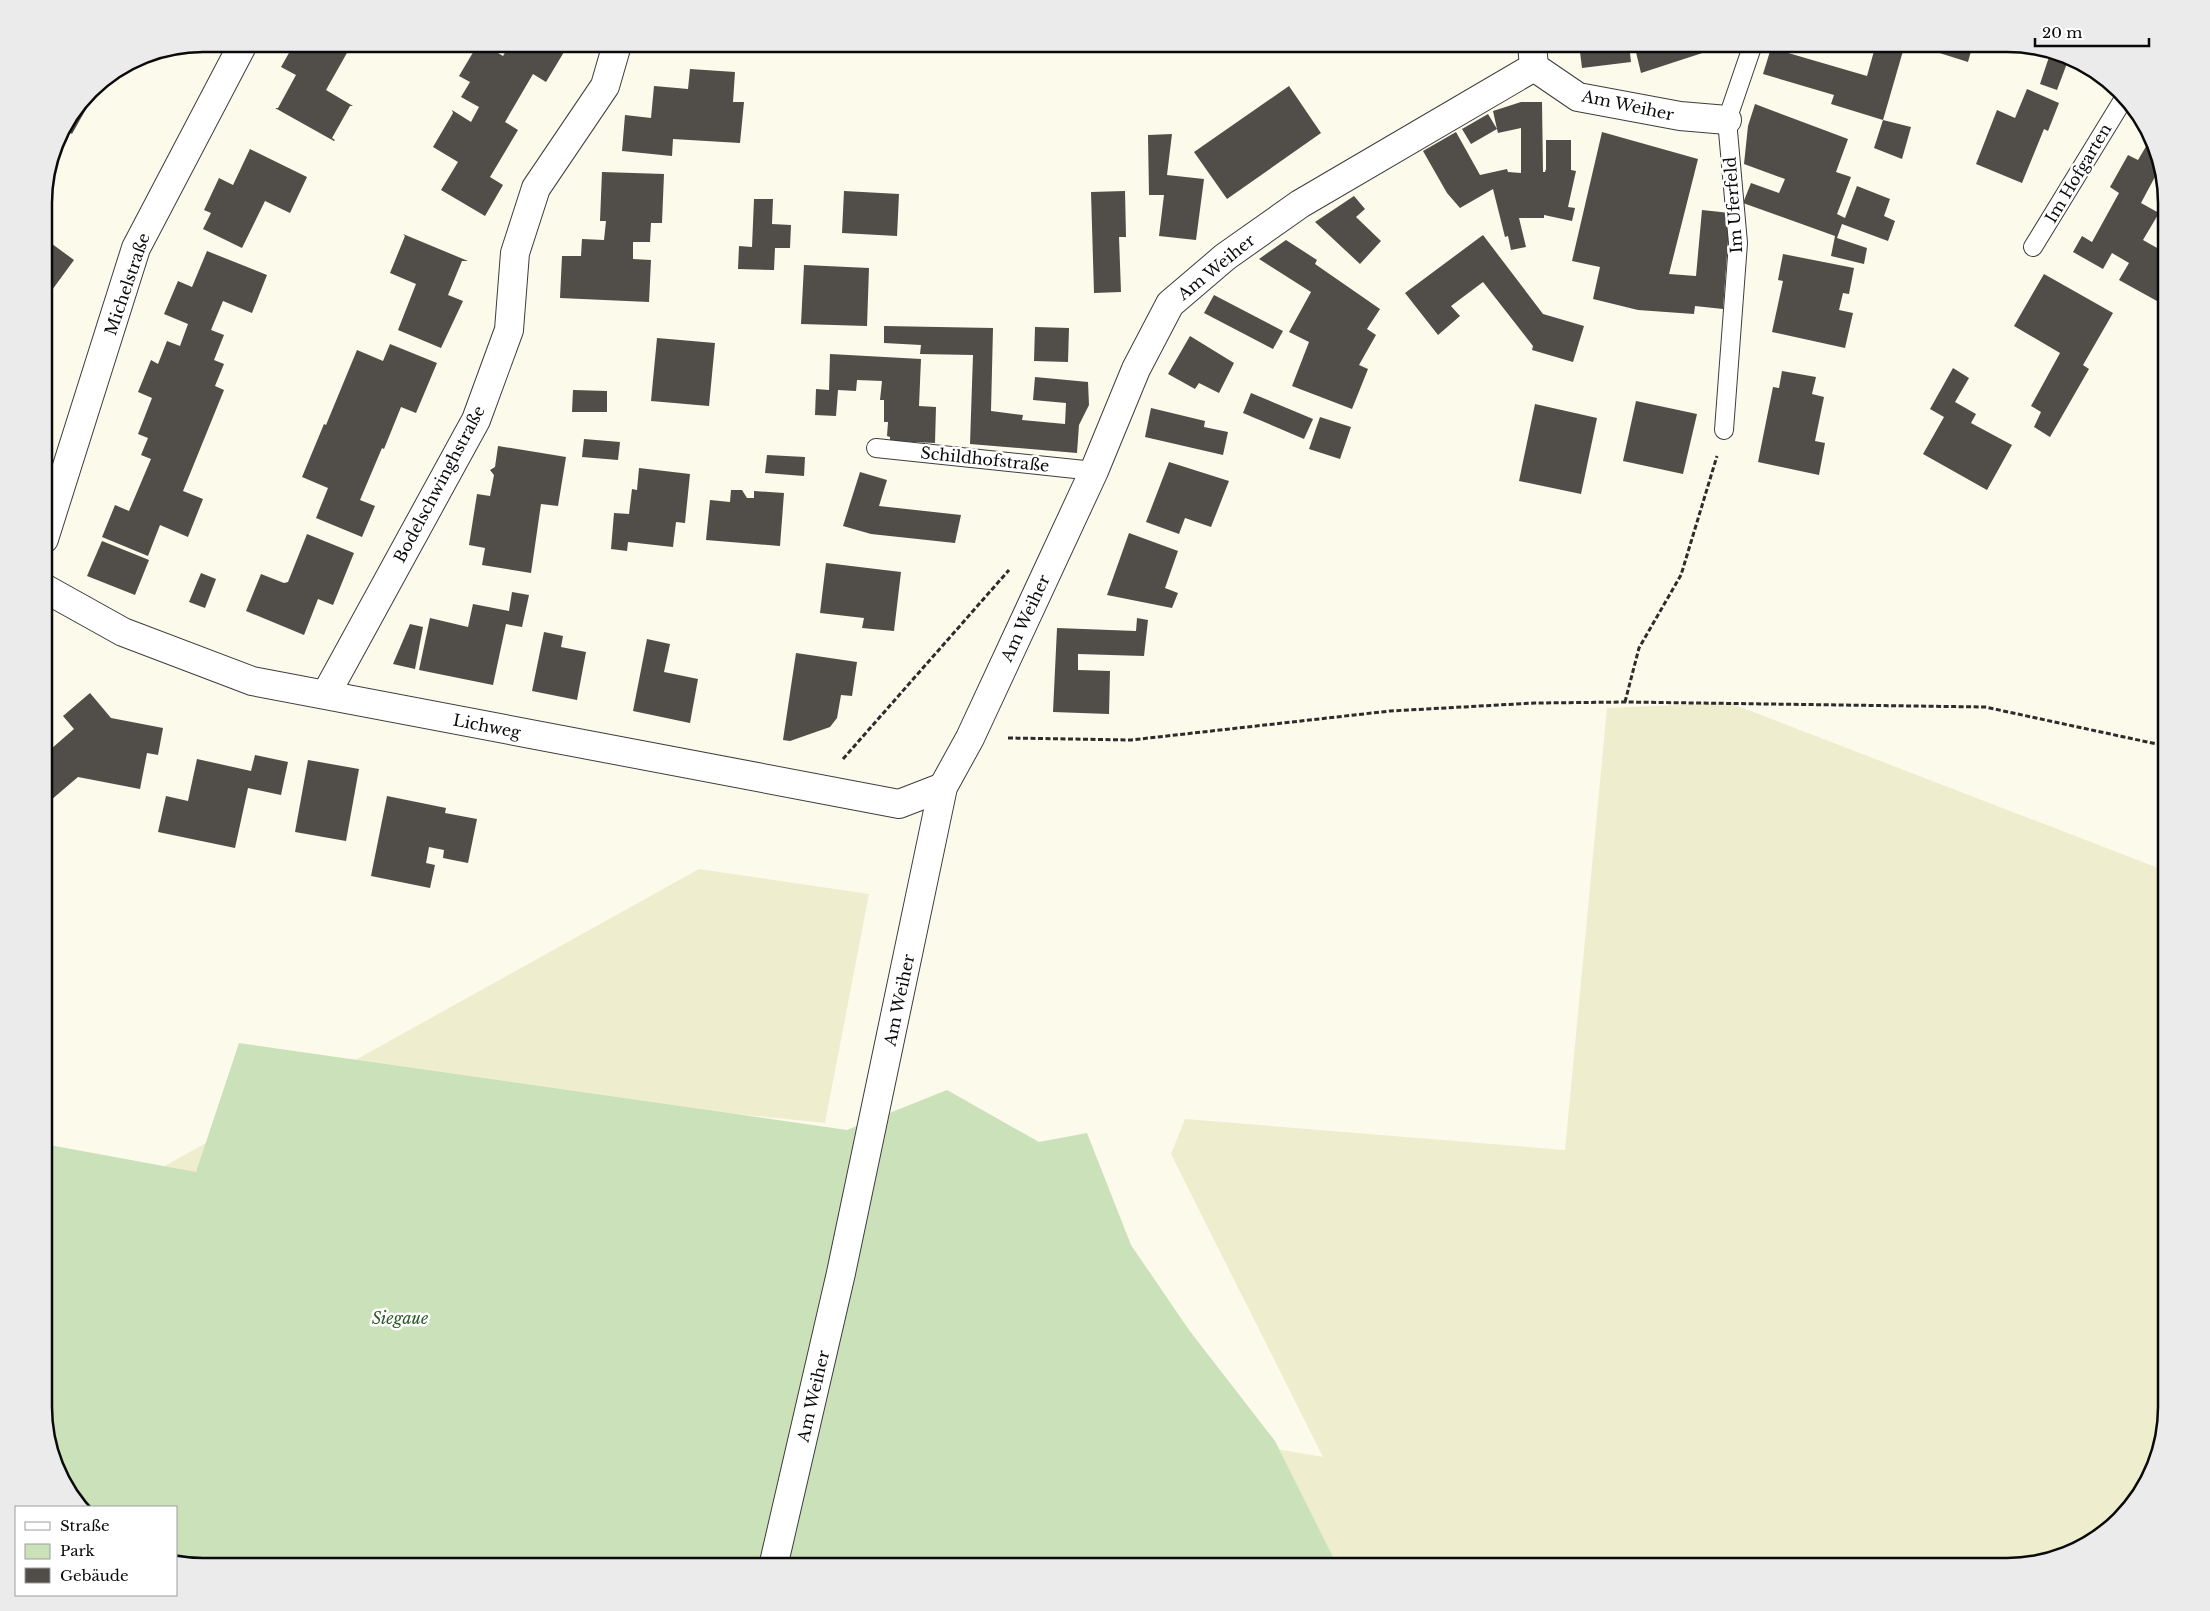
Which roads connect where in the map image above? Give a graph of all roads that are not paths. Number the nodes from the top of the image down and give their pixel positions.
1 (239, 52) edge
2 (615, 52) edge
3 (1749, 52) edge
4 (1533, 55) edge
5 (2120, 105) edge
6 (1727, 120) junction
7 (2033, 247) dead end
8 (1724, 430) road end
9 (876, 448) dead end
10 (1094, 471) junction
11 (53, 511) edge
12 (53, 593) edge
13 (326, 694) junction
14 (943, 787) junction
15 (775, 1558) edge

1 - 11 street, Michelstraße
2 - 13 street, Bodelschwinghstraße
3 - 6 lane, Im Uferfeld
4 - 6 street, Am Weiher
4 - 10 street, Am Weiher
5 - 7 lane, Im Hofgarten
6 - 8 lane, Im Uferfeld
9 - 10 lane, Schildhofstraße
10 - 14 street, Am Weiher
12 - 13 street, Lichweg
13 - 14 street, Lichweg
14 - 15 street, Am Weiher

